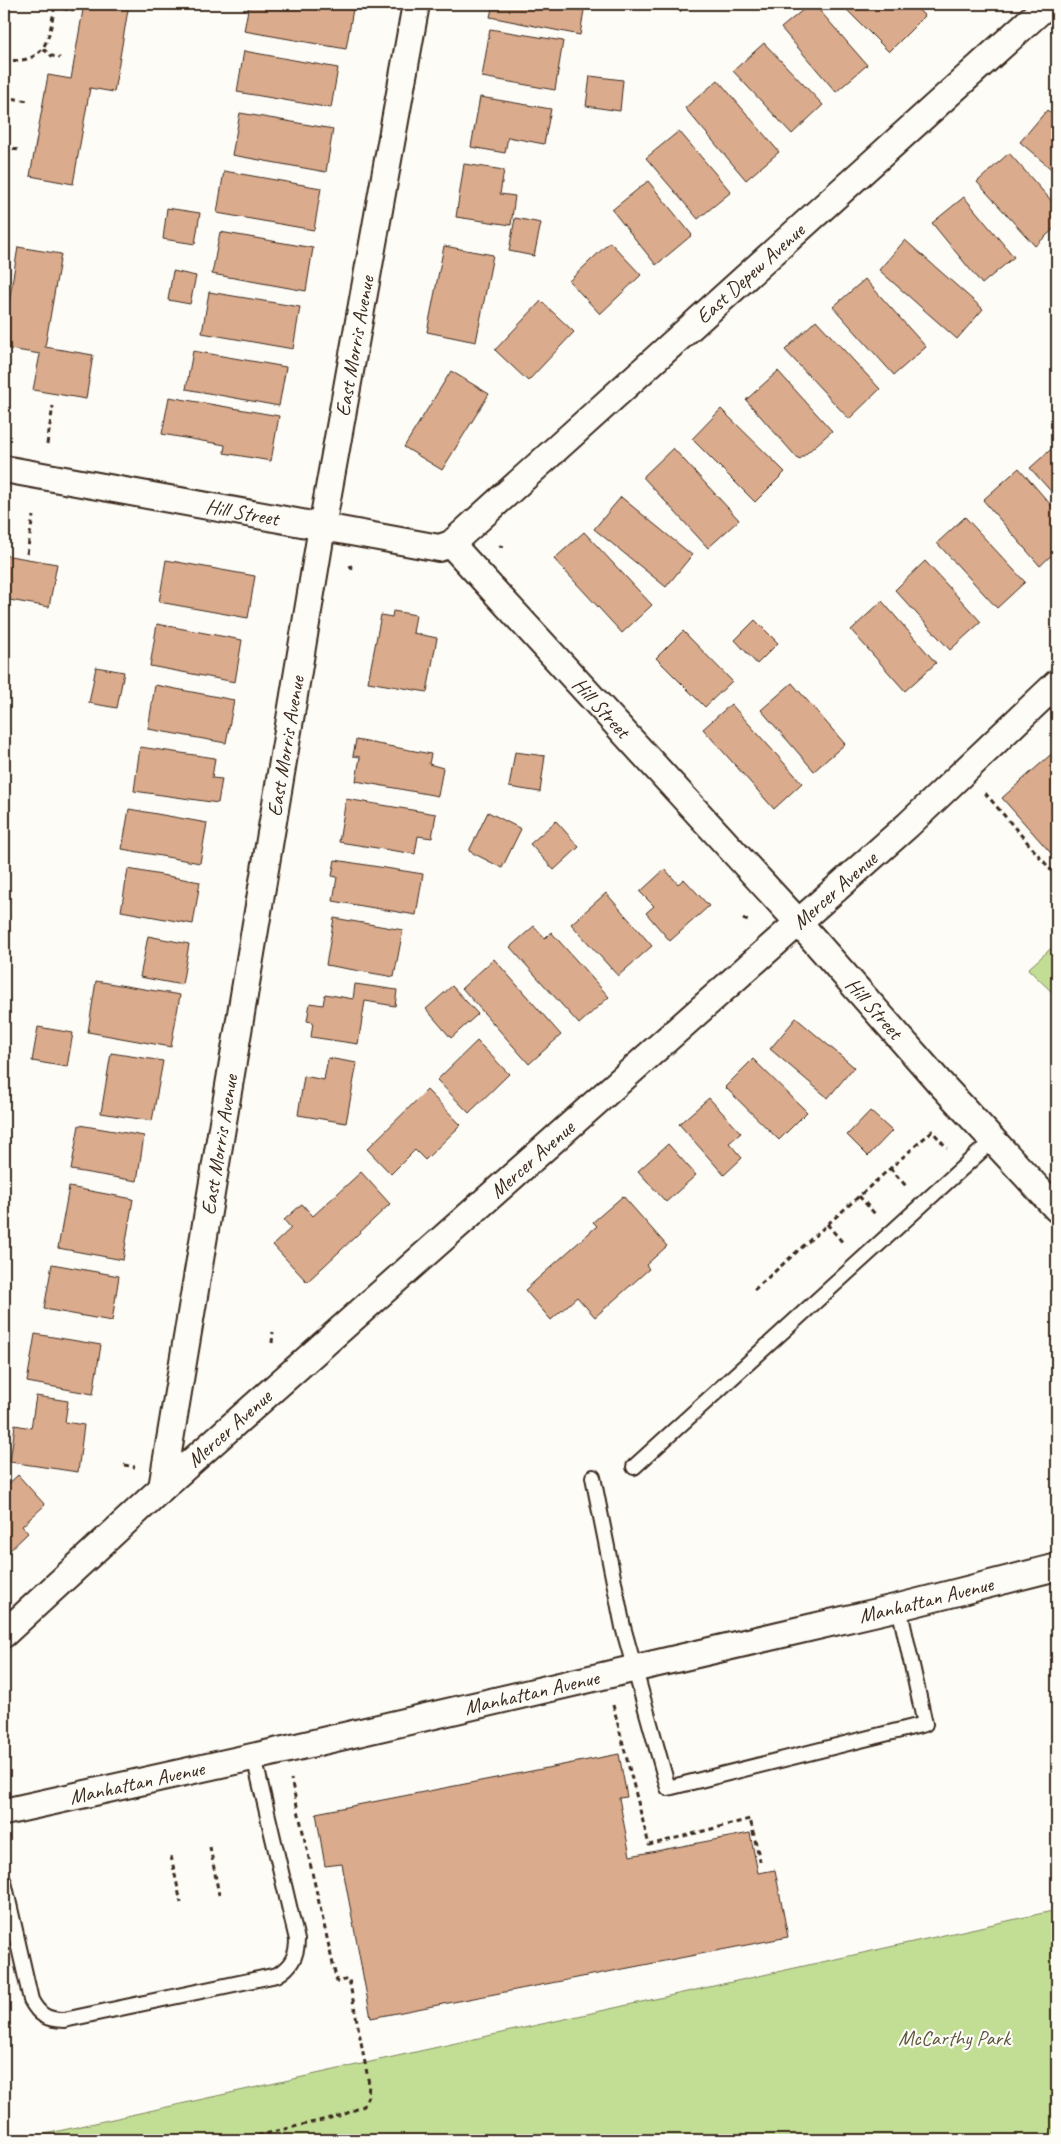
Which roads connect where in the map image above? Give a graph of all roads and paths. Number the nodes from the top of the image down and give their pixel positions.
1 (416, 4) edge
2 (1048, 4) edge
3 (54, 5) edge
4 (73, 10) dead end
5 (43, 49) junction
6 (60, 58) dead end
7 (4, 60) edge
8 (4, 97) edge
9 (28, 101) dead end
10 (4, 148) edge
11 (19, 150) dead end
12 (53, 406) dead end
13 (46, 444) dead end
14 (4, 469) edge
15 (33, 516) dead end
16 (322, 527) junction
17 (451, 544) junction
18 (499, 546) dead end
19 (506, 547) dead end
20 (27, 554) dead end
21 (350, 565) dead end
22 (354, 572) dead end
23 (1057, 683) edge
24 (983, 791) dead end
25 (1057, 877) edge
26 (743, 919) dead end
27 (752, 922) dead end
28 (799, 923) junction
29 (993, 1140) junction
30 (950, 1151) dead end
31 (890, 1168) junction
32 (911, 1192) dead end
33 (859, 1196) junction
34 (1057, 1209) edge
35 (880, 1221) dead end
36 (827, 1224) junction
37 (848, 1249) dead end
38 (754, 1290) dead end
39 (273, 1332) dead end
40 (272, 1344) dead end
41 (124, 1465) dead end
42 (136, 1467) dead end
43 (634, 1467) dead end
44 (593, 1478) dead end
45 (162, 1488) junction
46 (1057, 1567) edge
47 (899, 1607) junction
48 (4, 1634) edge
49 (635, 1667) junction
50 (284, 1750) junction
51 (254, 1757) junction
52 (4, 1812) edge
53 (210, 1847) dead end
54 (170, 1856) dead end
55 (4, 1882) edge
56 (219, 1894) dead end
57 (181, 1903) dead end
58 (240, 2140) edge

1 - 16 street, East Morris Avenue
2 - 17 street, East Depew Avenue
3 - 4 path
3 - 5 path
5 - 6 path
5 - 7 path
8 - 9 path
10 - 11 path
12 - 13 path
14 - 16 street, Hill Street
15 - 20 path
16 - 17 street, Hill Street
16 - 45 street, East Morris Avenue
17 - 28 street, Hill Street
18 - 19 path
21 - 22 path
23 - 28 street, Mercer Avenue
24 - 25 path
26 - 27 path
28 - 29 street, Hill Street
28 - 45 street, Mercer Avenue
29 - 34 street, Hill Street
29 - 43 lane
30 - 31 path
31 - 32 path
31 - 33 path
33 - 35 path
33 - 36 path
36 - 37 path
36 - 38 path
39 - 40 path
41 - 42 path
44 - 49 lane
45 - 48 street, Mercer Avenue
46 - 47 street, Manhattan Avenue
47 - 49 street, Manhattan Avenue
47 - 49 lane
49 - 50 street, Manhattan Avenue
50 - 51 street, Manhattan Avenue
50 - 58 path
51 - 52 street, Manhattan Avenue
51 - 55 lane
53 - 56 path
54 - 57 path

